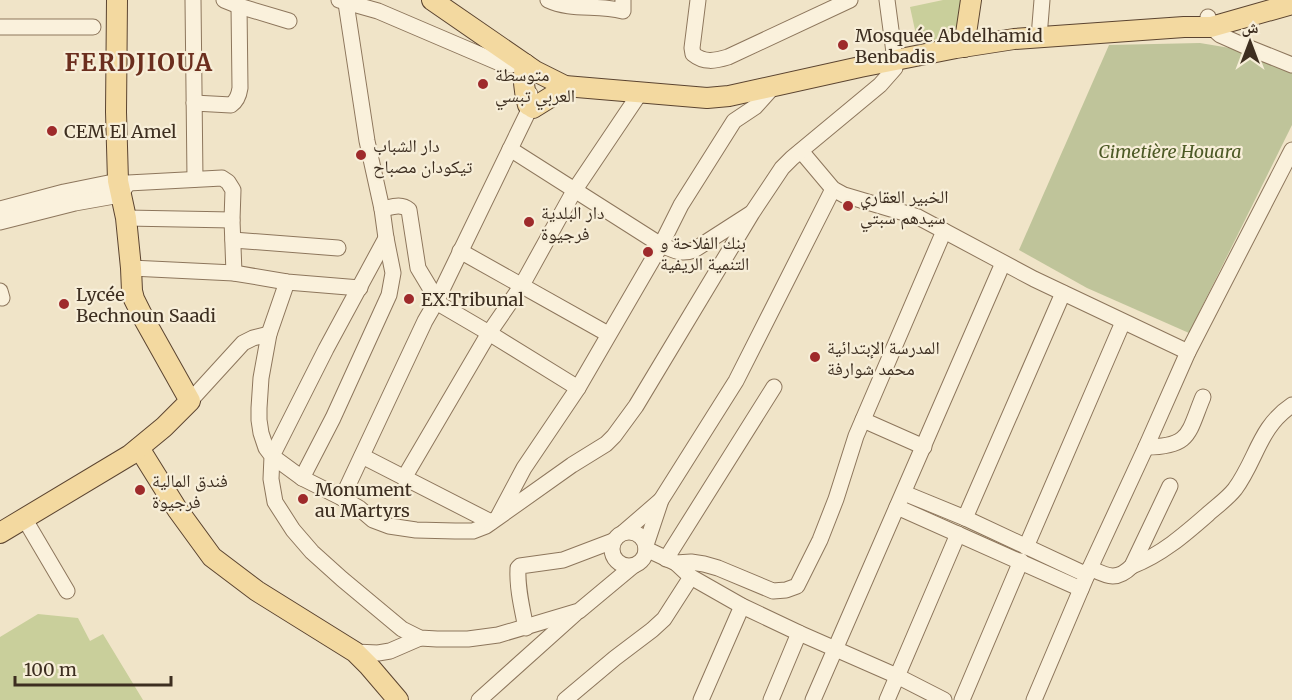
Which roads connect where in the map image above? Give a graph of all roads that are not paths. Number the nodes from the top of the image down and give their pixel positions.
1 (117, 0) edge
2 (193, 0) edge
3 (224, 0) edge
4 (432, 0) edge
5 (548, 0) edge
6 (623, 0) edge
7 (698, 0) edge
8 (850, 0) edge
9 (887, 0) edge
10 (971, 0) edge
11 (1042, 0) edge
12 (1264, 0) edge
13 (343, 2) edge
14 (1292, 4) edge
15 (239, 6) junction
16 (456, 7) edge
17 (289, 21) dead end
18 (1209, 22) junction
19 (0, 27) edge
20 (93, 27) dead end
21 (1039, 37) junction
22 (964, 46) junction
23 (896, 60) junction
24 (1292, 65) edge
25 (539, 72) junction
26 (773, 87) junction
27 (640, 93) junction
28 (729, 96) junction
29 (194, 103) junction
30 (530, 108) junction
31 (735, 121) junction
32 (510, 149) junction
33 (1292, 150) edge
34 (801, 151) junction
35 (195, 179) junction
36 (122, 186) junction
37 (833, 189) junction
38 (574, 190) junction
39 (0, 209) edge
40 (382, 209) junction
41 (752, 213) junction
42 (126, 218) junction
43 (232, 220) junction
44 (0, 222) edge
45 (944, 231) junction
46 (386, 238) junction
47 (233, 240) junction
48 (661, 245) junction
49 (338, 248) dead end
50 (460, 251) junction
51 (1003, 263) junction
52 (131, 268) junction
53 (234, 273) junction
54 (287, 282) junction
55 (522, 285) junction
56 (360, 288) junction
57 (1063, 293) junction
58 (436, 302) junction
59 (1123, 322) junction
60 (489, 333) junction
61 (269, 334) junction
62 (608, 334) junction
63 (1188, 352) junction
64 (774, 387) dead end
65 (578, 388) junction
66 (1203, 397) dead end
67 (190, 401) junction
68 (1292, 405) edge
69 (863, 420) junction
70 (924, 447) junction
71 (1146, 447) junction
72 (139, 448) junction
73 (272, 456) junction
74 (362, 456) junction
75 (302, 478) junction
76 (404, 478) junction
77 (1170, 486) dead end
78 (904, 492) junction
79 (342, 498) junction
80 (662, 500) junction
81 (897, 507) junction
82 (24, 518) junction
83 (964, 518) junction
84 (494, 520) junction
85 (0, 533) edge
86 (957, 534) junction
87 (617, 543) junction
88 (646, 547) junction
89 (1023, 554) junction
90 (671, 561) junction
91 (633, 566) junction
92 (1132, 566) junction
93 (691, 577) junction
94 (1086, 577) junction
95 (612, 583) junction
96 (67, 591) dead end
97 (742, 606) junction
98 (579, 611) junction
99 (526, 627) junction
100 (799, 633) junction
101 (420, 638) junction
102 (835, 648) junction
103 (356, 652) junction
104 (897, 676) junction
105 (572, 698) edge
106 (398, 700) edge
107 (479, 700) edge
108 (701, 700) edge
109 (771, 700) edge
110 (813, 700) edge
111 (887, 700) edge
112 (944, 700) edge
113 (962, 700) edge
114 (1034, 700) edge

1 - 36 main road
2 - 29 street
3 - 15 street
4 - 16 main road
5 - 6 street
7 - 8 street
9 - 23 street
10 - 22 main road
11 - 21 street
12 - 18 main road
13 - 25 street
13 - 40 street
14 - 18 main road
15 - 17 street
15 - 29 street
16 - 25 main road
18 - 21 main road
18 - 24 street
19 - 20 street
21 - 22 main road
22 - 23 main road
23 - 26 main road
23 - 34 street
25 - 27 main road
25 - 30 main road
25 - 30 main road
26 - 28 main road
26 - 31 street
27 - 28 main road
27 - 38 street
28 - 31 street
29 - 35 street
30 - 32 street
31 - 48 street
32 - 38 street
32 - 50 street
33 - 63 street
34 - 37 street
34 - 41 street
35 - 36 street
35 - 43 street
36 - 39 street
36 - 42 main road
36 - 44 street
37 - 45 street
37 - 80 street
38 - 48 street
38 - 55 street
40 - 46 street
40 - 58 street
41 - 48 street
41 - 84 street
42 - 43 street
42 - 52 main road
43 - 47 street
45 - 51 street
45 - 69 street
46 - 56 street
46 - 75 street
47 - 49 street
47 - 53 street
48 - 62 street
50 - 55 street
50 - 58 street
51 - 57 street
51 - 70 street
52 - 53 street
52 - 67 main road
53 - 54 street
54 - 56 street
54 - 61 street
55 - 60 street
55 - 62 street
56 - 73 street
57 - 59 street
57 - 83 street
58 - 60 street
58 - 74 street
59 - 63 street
59 - 89 street
60 - 65 street
60 - 76 street
61 - 67 street
61 - 73 street
62 - 65 street
63 - 71 street
64 - 90 street
65 - 84 street
66 - 71 street
67 - 72 main road
68 - 92 street
69 - 70 street
69 - 90 street
70 - 78 street
71 - 94 street
72 - 82 main road
72 - 103 main road
73 - 75 street
73 - 101 street
74 - 76 street
74 - 79 street
75 - 79 street
76 - 84 street
77 - 92 street
78 - 81 street
78 - 83 street
79 - 84 street
80 - 87 street
80 - 88 street
81 - 86 street
81 - 102 street
82 - 85 main road
82 - 96 street
83 - 89 street
86 - 89 street
86 - 104 street
87 - 88 street
87 - 91 street
87 - 95 street
87 - 99 street
88 - 90 street
88 - 91 street
89 - 94 street
89 - 113 street
90 - 93 street
91 - 95 street
92 - 94 street
93 - 97 street
93 - 105 street
94 - 114 street
95 - 98 street
97 - 100 street
97 - 108 street
98 - 99 street
98 - 107 street
99 - 101 street
100 - 102 street
100 - 109 street
101 - 103 street
102 - 104 street
102 - 110 street
103 - 106 main road
104 - 111 street
104 - 112 street

